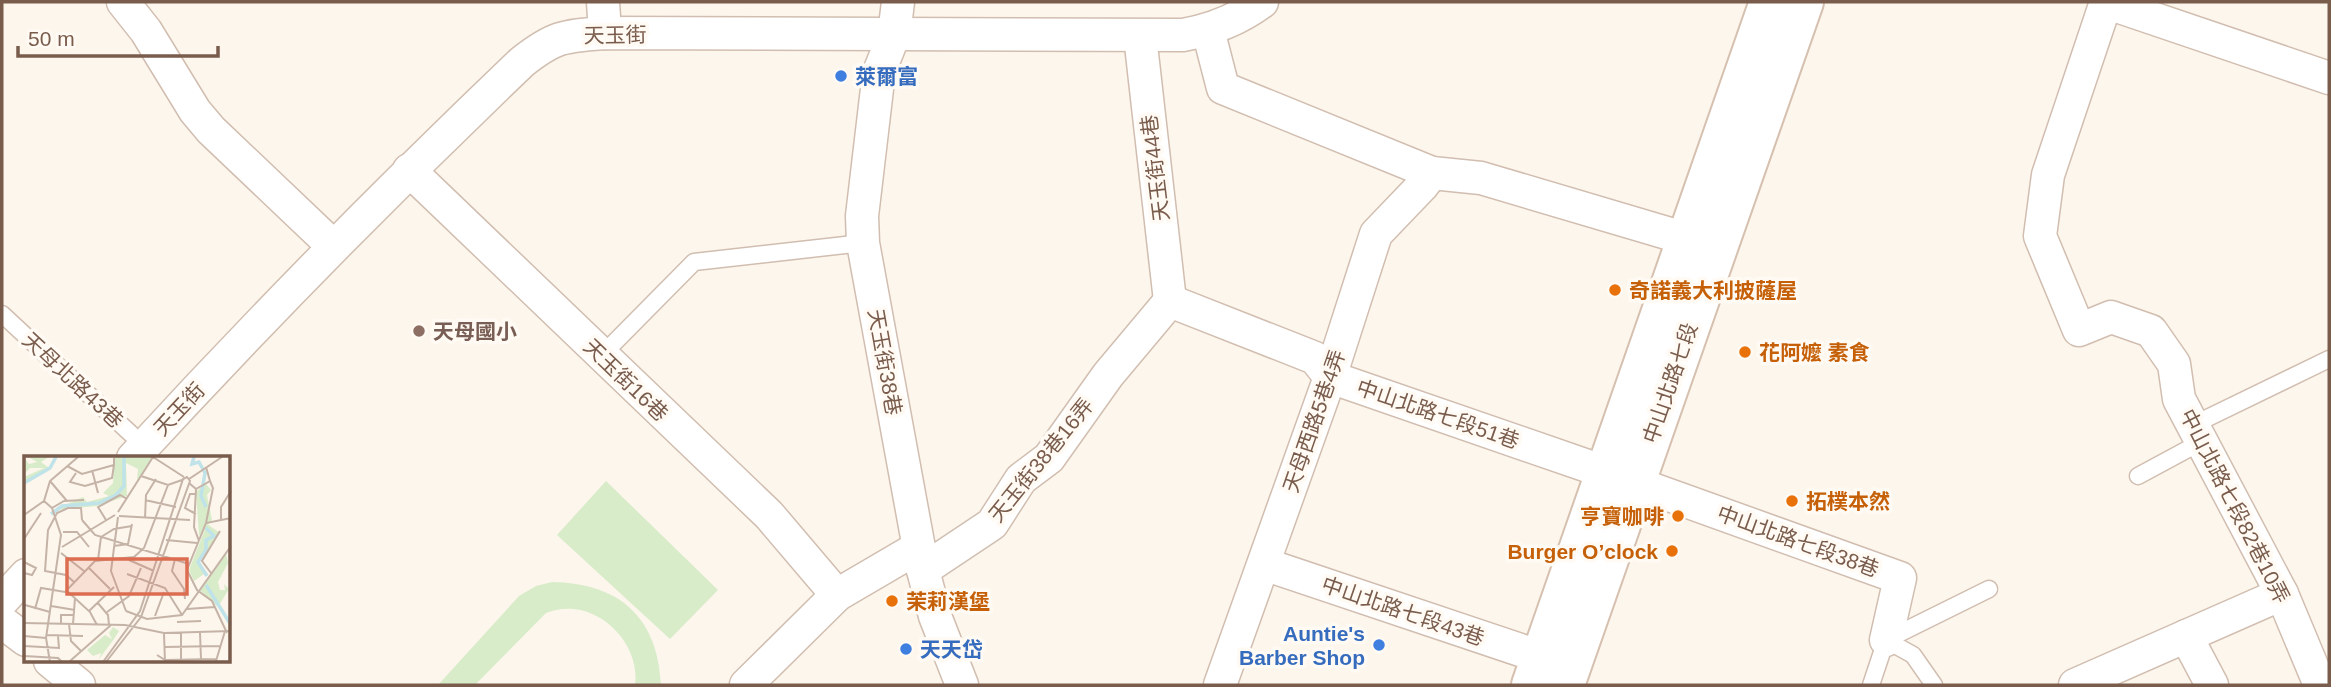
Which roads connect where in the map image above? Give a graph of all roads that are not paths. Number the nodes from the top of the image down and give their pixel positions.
1 (123, 2) edge
2 (603, 2) edge
3 (898, 2) edge
4 (1262, 2) edge
5 (1769, 2) edge
6 (1804, 2) edge
7 (2105, 2) edge
8 (1208, 30) junction
9 (605, 33) junction
10 (894, 36) junction
11 (1140, 36) junction
12 (2329, 78) edge
13 (409, 170) junction
14 (1432, 173) junction
15 (1687, 239) junction
16 (863, 243) junction
17 (333, 246) junction
18 (1170, 301) junction
19 (2, 314) edge
20 (601, 356) junction
21 (2329, 359) edge
22 (1330, 377) junction
23 (2197, 433) junction
24 (139, 452) edge
25 (1621, 477) junction
26 (2138, 477) dead end
27 (921, 558) junction
28 (1265, 564) junction
29 (24, 577) edge
30 (1989, 589) dead end
31 (2282, 594) junction
32 (837, 595) junction
33 (2, 601) edge
34 (2, 622) edge
35 (2186, 636) junction
36 (24, 638) edge
37 (1886, 640) junction
38 (51, 662) edge
39 (1536, 671) edge
40 (79, 685) edge
41 (746, 685) edge
42 (962, 685) edge
43 (1220, 685) edge
44 (1565, 685) edge
45 (1871, 685) edge
46 (1934, 685) edge
47 (2075, 685) edge
48 (2212, 685) edge
49 (2320, 685) edge

1 - 17 street
2 - 9 street
3 - 10 street, 天玉街38巷
4 - 8 street, 天玉街
5 - 15 main road, 中山北路七段
6 - 25 main road, 中山北路七段
7 - 12 street
7 - 23 street, 中山北路七段82巷10弄
8 - 11 street, 天玉街
8 - 14 street
9 - 10 street, 天玉街
9 - 13 street, 天玉街
10 - 11 street, 天玉街
10 - 16 street, 天玉街38巷
11 - 18 street, 天玉街44巷
13 - 17 street, 天玉街
13 - 20 street, 天玉街16巷
14 - 15 street
14 - 22 street, 天母西路5巷4弄
15 - 25 main road, 中山北路七段
16 - 20 lane
16 - 27 street, 天玉街38巷
17 - 24 street, 天玉街
18 - 22 street, 中山北路七段51巷
18 - 27 street, 天玉街38巷16弄
19 - 24 lane, 天母北路43巷
20 - 32 street, 天玉街16巷
21 - 23 lane
22 - 25 street, 中山北路七段51巷
22 - 28 street, 天母西路5巷4弄
23 - 26 lane
23 - 31 street, 中山北路七段82巷10弄
25 - 37 street, 中山北路七段38巷
25 - 39 main road, 中山北路七段
25 - 44 main road, 中山北路七段
27 - 32 street, 天玉街38巷16弄
27 - 42 street, 天玉街38巷
28 - 39 street, 中山北路七段43巷
28 - 43 street, 天母西路5巷4弄
29 - 33 street
30 - 37 lane
31 - 35 street
31 - 49 street, 中山北路七段82巷10弄
32 - 41 street, 天玉街38巷16弄
34 - 36 street
35 - 47 street
35 - 48 street
37 - 45 lane
37 - 46 lane
38 - 40 street

